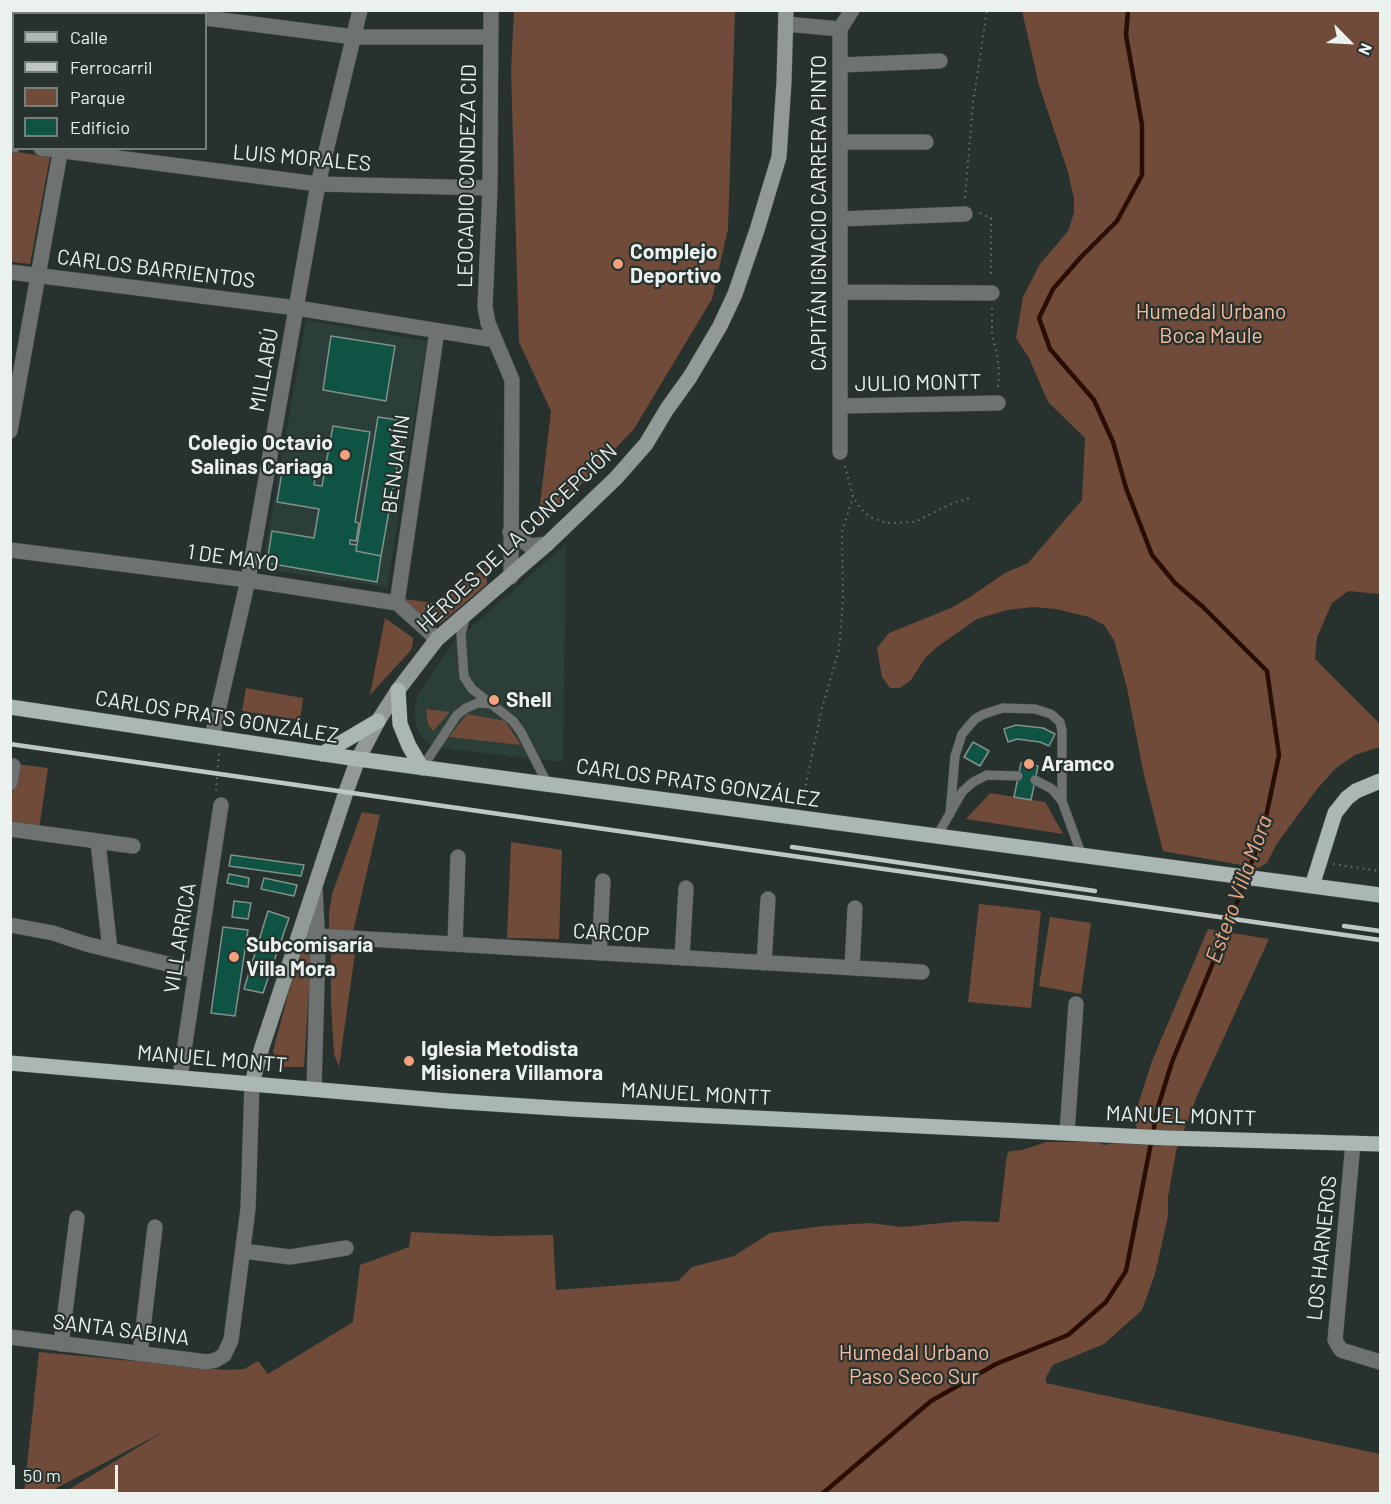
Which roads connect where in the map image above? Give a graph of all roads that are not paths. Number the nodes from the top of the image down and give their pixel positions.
1 (360, 10) edge
2 (491, 10) edge
3 (852, 10) edge
4 (786, 17) edge
5 (207, 18) edge
6 (840, 29) junction
7 (354, 37) junction
8 (490, 37) junction
9 (940, 61) dead end
10 (840, 65) junction
11 (840, 142) junction
12 (926, 142) dead end
13 (61, 150) edge
14 (318, 184) junction
15 (490, 188) junction
16 (965, 214) road end
17 (840, 219) junction
18 (10, 272) edge
19 (38, 276) junction
20 (840, 292) junction
21 (993, 293) road end
22 (297, 308) junction
23 (437, 331) junction
24 (495, 340) junction
25 (998, 403) road end
26 (840, 406) junction
27 (10, 431) edge
28 (840, 452) road end
29 (510, 532) junction
30 (548, 544) junction
31 (10, 550) edge
32 (511, 577) junction
33 (248, 580) junction
34 (397, 603) junction
35 (467, 611) junction
36 (437, 639) junction
37 (398, 690) junction
38 (493, 704) junction
39 (10, 707) edge
40 (378, 721) junction
41 (212, 737) junction
42 (322, 754) junction
43 (358, 759) junction
44 (13, 766) dead end
45 (422, 768) junction
46 (1018, 776) dead end
47 (1035, 780) dead end
48 (1380, 781) edge
49 (10, 783) edge
50 (548, 785) junction
51 (1062, 801) junction
52 (221, 805) road end
53 (950, 814) junction
54 (10, 829) edge
55 (937, 836) junction
56 (98, 842) junction
57 (133, 846) dead end
58 (1082, 856) junction
59 (458, 857) dead end
60 (603, 881) dead end
61 (1312, 886) junction
62 (686, 888) dead end
63 (315, 889) junction
64 (1380, 895) edge
65 (768, 899) dead end
66 (855, 908) dead end
67 (10, 925) edge
68 (318, 936) junction
69 (298, 937) junction
70 (455, 944) junction
71 (110, 950) junction
72 (599, 953) junction
73 (682, 958) junction
74 (764, 963) junction
75 (852, 968) junction
76 (196, 971) junction
77 (922, 972) dead end
78 (1076, 1004) dead end
79 (10, 1063) edge
80 (180, 1077) junction
81 (252, 1083) junction
82 (314, 1089) junction
83 (1067, 1133) junction
84 (1353, 1143) junction
85 (1380, 1144) edge
86 (77, 1218) dead end
87 (155, 1227) dead end
88 (346, 1248) dead end
89 (243, 1251) junction
90 (10, 1337) edge
91 (61, 1344) junction
92 (140, 1354) junction
93 (224, 1355) joint
94 (1380, 1362) edge

1 - 7 street, MILLABÚ
2 - 8 street, LEOCADIO CONDEZA CID
3 - 6 street
4 - 6 street, CAPITÁN IGNACIO CARRERA PINTO
4 - 30 street, HÉROES DE LA CONCEPCIÓN
5 - 7 street
6 - 10 street, CAPITÁN IGNACIO CARRERA PINTO
7 - 8 street
7 - 14 street, MILLABÚ
8 - 15 street, LEOCADIO CONDEZA CID
9 - 10 street
10 - 11 street, CAPITÁN IGNACIO CARRERA PINTO
11 - 12 street
11 - 17 street, CAPITÁN IGNACIO CARRERA PINTO
13 - 14 street, LUIS MORALES
13 - 19 street
14 - 15 street, LUIS MORALES
14 - 22 street, MILLABÚ
15 - 24 street, LEOCADIO CONDEZA CID
16 - 17 street
17 - 20 street, CAPITÁN IGNACIO CARRERA PINTO
18 - 19 street, CARLOS BARRIENTOS
19 - 22 street, CARLOS BARRIENTOS
19 - 27 street
20 - 21 street
20 - 26 street, CAPITÁN IGNACIO CARRERA PINTO
22 - 23 street, CARLOS BARRIENTOS
22 - 33 street, MILLABÚ
23 - 24 street, CARLOS BARRIENTOS
23 - 34 street, BENJAMÍN
24 - 29 street, LEOCADIO CONDEZA CID
25 - 26 street, JULIO MONTT
26 - 28 street, CAPITÁN IGNACIO CARRERA PINTO
29 - 30 street
29 - 32 street, LEOCADIO CONDEZA CID
30 - 32 street, HÉROES DE LA CONCEPCIÓN
31 - 33 street, 1 DE MAYO
32 - 35 street, HÉROES DE LA CONCEPCIÓN
33 - 34 street, 1 DE MAYO
33 - 41 street, MILLABÚ
34 - 36 street
35 - 36 street, HÉROES DE LA CONCEPCIÓN
35 - 38 lane
36 - 37 street, HÉROES DE LA CONCEPCIÓN
37 - 40 street, HÉROES DE LA CONCEPCIÓN
37 - 45 main road
38 - 45 lane
38 - 50 lane
39 - 41 main road, CARLOS PRATS GONZÁLEZ
40 - 42 main road
40 - 43 street, HÉROES DE LA CONCEPCIÓN
41 - 42 main road, CARLOS PRATS GONZÁLEZ
42 - 43 main road, CARLOS PRATS GONZÁLEZ
43 - 45 main road, CARLOS PRATS GONZÁLEZ
43 - 63 street, HÉROES DE LA CONCEPCIÓN
44 - 49 street
45 - 50 main road, CARLOS PRATS GONZÁLEZ
46 - 53 lane
47 - 51 lane
48 - 61 main road
50 - 55 main road, CARLOS PRATS GONZÁLEZ
51 - 53 lane
51 - 58 lane
52 - 76 street, VILLARRICA
53 - 55 lane
54 - 56 street
55 - 58 main road, CARLOS PRATS GONZÁLEZ
56 - 57 street
56 - 71 street
58 - 61 main road, CARLOS PRATS GONZÁLEZ
59 - 70 street
60 - 72 street
61 - 64 main road, CARLOS PRATS GONZÁLEZ
62 - 73 street
63 - 68 street, HÉROES DE LA CONCEPCIÓN
63 - 69 street, HÉROES DE LA CONCEPCIÓN
65 - 74 street
66 - 75 street
67 - 71 street
68 - 69 street, CARCOP
68 - 70 street, CARCOP
68 - 82 street, HÉROES DE LA CONCEPCIÓN
69 - 81 street, HÉROES DE LA CONCEPCIÓN
70 - 72 street, CARCOP
71 - 76 street
72 - 73 street, CARCOP
73 - 74 street, CARCOP
74 - 75 street, CARCOP
75 - 77 street, CARCOP
76 - 80 street, VILLARRICA
78 - 83 street
79 - 80 main road, MANUEL MONTT
80 - 81 main road, MANUEL MONTT
81 - 82 main road, MANUEL MONTT
81 - 89 street, HÉROES DE LA CONCEPCIÓN
82 - 83 main road, MANUEL MONTT
83 - 84 main road, MANUEL MONTT
84 - 85 main road, MANUEL MONTT
84 - 94 street, LOS HARNEROS
86 - 91 street
87 - 92 street
88 - 89 street
89 - 93 street, HÉROES DE LA CONCEPCIÓN
90 - 91 street, SANTA SABINA
91 - 92 street, SANTA SABINA
92 - 93 street, SANTA SABINA

